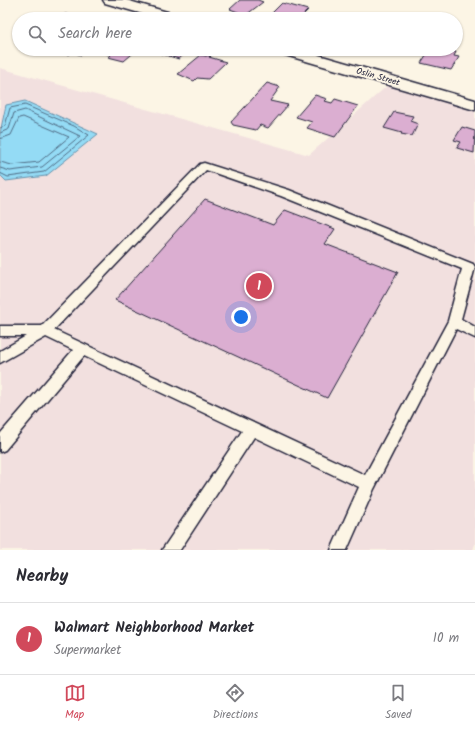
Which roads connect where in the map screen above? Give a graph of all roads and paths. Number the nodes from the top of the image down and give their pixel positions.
1 (110, 0) edge
2 (152, 12) edge
3 (305, 56) edge
4 (475, 105) edge
5 (454, 321) junction
6 (45, 330) junction
7 (0, 331) edge
8 (475, 333) edge
9 (83, 348) junction
10 (0, 358) edge
11 (252, 428) junction
12 (0, 444) edge
13 (368, 484) junction
14 (170, 550) edge
15 (339, 550) edge

1 - 2 street
3 - 4 street, Oslin Street
5 - 6 lane
5 - 8 lane
5 - 13 lane
6 - 7 lane
6 - 9 lane
6 - 10 lane
9 - 11 lane
9 - 12 lane
11 - 13 lane
11 - 14 lane
13 - 15 lane

